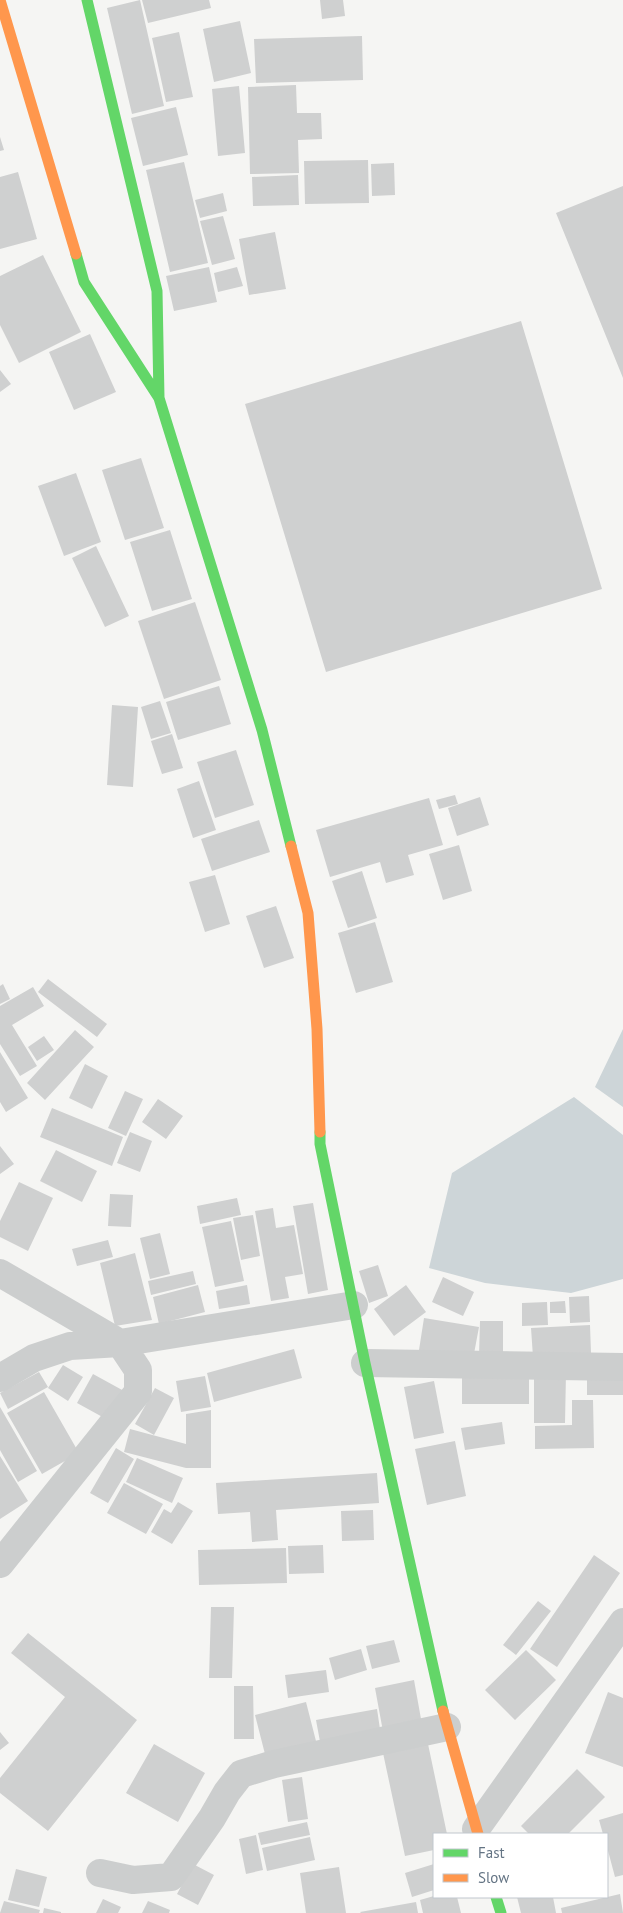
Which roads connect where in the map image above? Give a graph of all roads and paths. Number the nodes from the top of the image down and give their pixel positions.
1 (0, 0) edge
2 (86, 0) edge
3 (159, 398) junction
4 (0, 1273) edge
5 (354, 1305) junction
6 (120, 1343) junction
7 (366, 1363) junction
8 (623, 1367) edge
9 (0, 1378) edge
10 (0, 1564) edge
11 (623, 1622) edge
12 (447, 1727) junction
13 (477, 1831) edge
14 (100, 1873) dead end
15 (496, 1898) edge
16 (501, 1913) edge

1 - 3 main road
2 - 3 main road
3 - 5 main road
4 - 6 street
5 - 6 street
5 - 7 main road
6 - 9 street
6 - 10 street
7 - 8 street
7 - 12 main road
11 - 13 street
12 - 13 main road
12 - 14 street
15 - 16 main road

